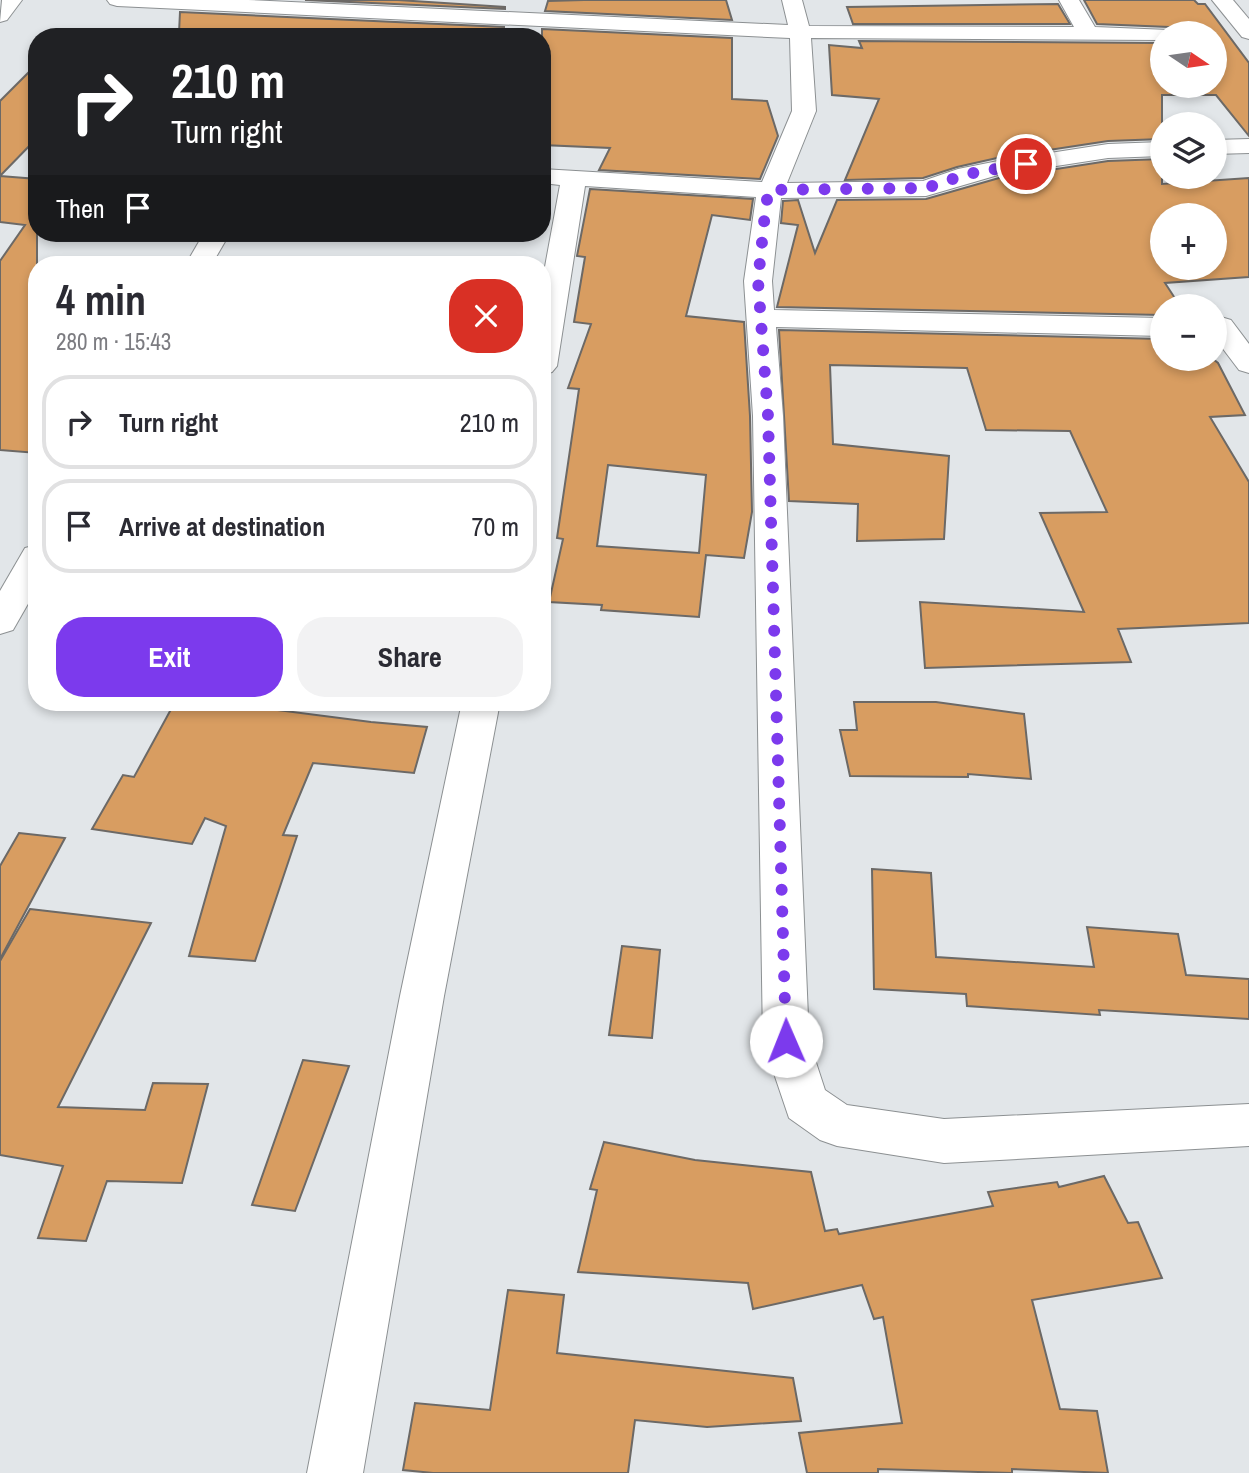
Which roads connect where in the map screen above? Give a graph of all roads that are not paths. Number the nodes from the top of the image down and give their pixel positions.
1 (12, 0) edge
2 (117, 0) edge
3 (792, 0) edge
4 (1069, 0) edge
5 (1223, 0) edge
6 (206, 3) edge
7 (345, 12) junction
8 (0, 16) edge
9 (501, 18) edge
10 (338, 28) edge
11 (800, 32) junction
12 (1249, 33) edge
13 (1088, 34) junction
14 (1150, 34) edge
15 (1227, 34) edge
16 (1249, 146) edge
17 (1227, 147) edge
18 (1150, 149) edge
19 (551, 177) edge
20 (574, 178) junction
21 (770, 190) junction
22 (551, 313) edge
23 (760, 317) junction
24 (1228, 326) edge
25 (1150, 327) edge
26 (1249, 364) edge
27 (28, 572) edge
28 (0, 622) edge
29 (479, 711) edge
30 (1249, 1125) edge
31 (335, 1473) edge

1 - 8 street
2 - 6 street
3 - 11 street
4 - 13 street
5 - 12 street
6 - 7 street
7 - 9 street
7 - 10 street
9 - 11 street
11 - 13 street
11 - 21 street
12 - 15 street
13 - 14 street
16 - 17 street
18 - 21 street
19 - 20 street
20 - 21 street
20 - 22 street
21 - 23 street
23 - 25 street
23 - 30 street
24 - 26 street
27 - 28 street
29 - 31 street

